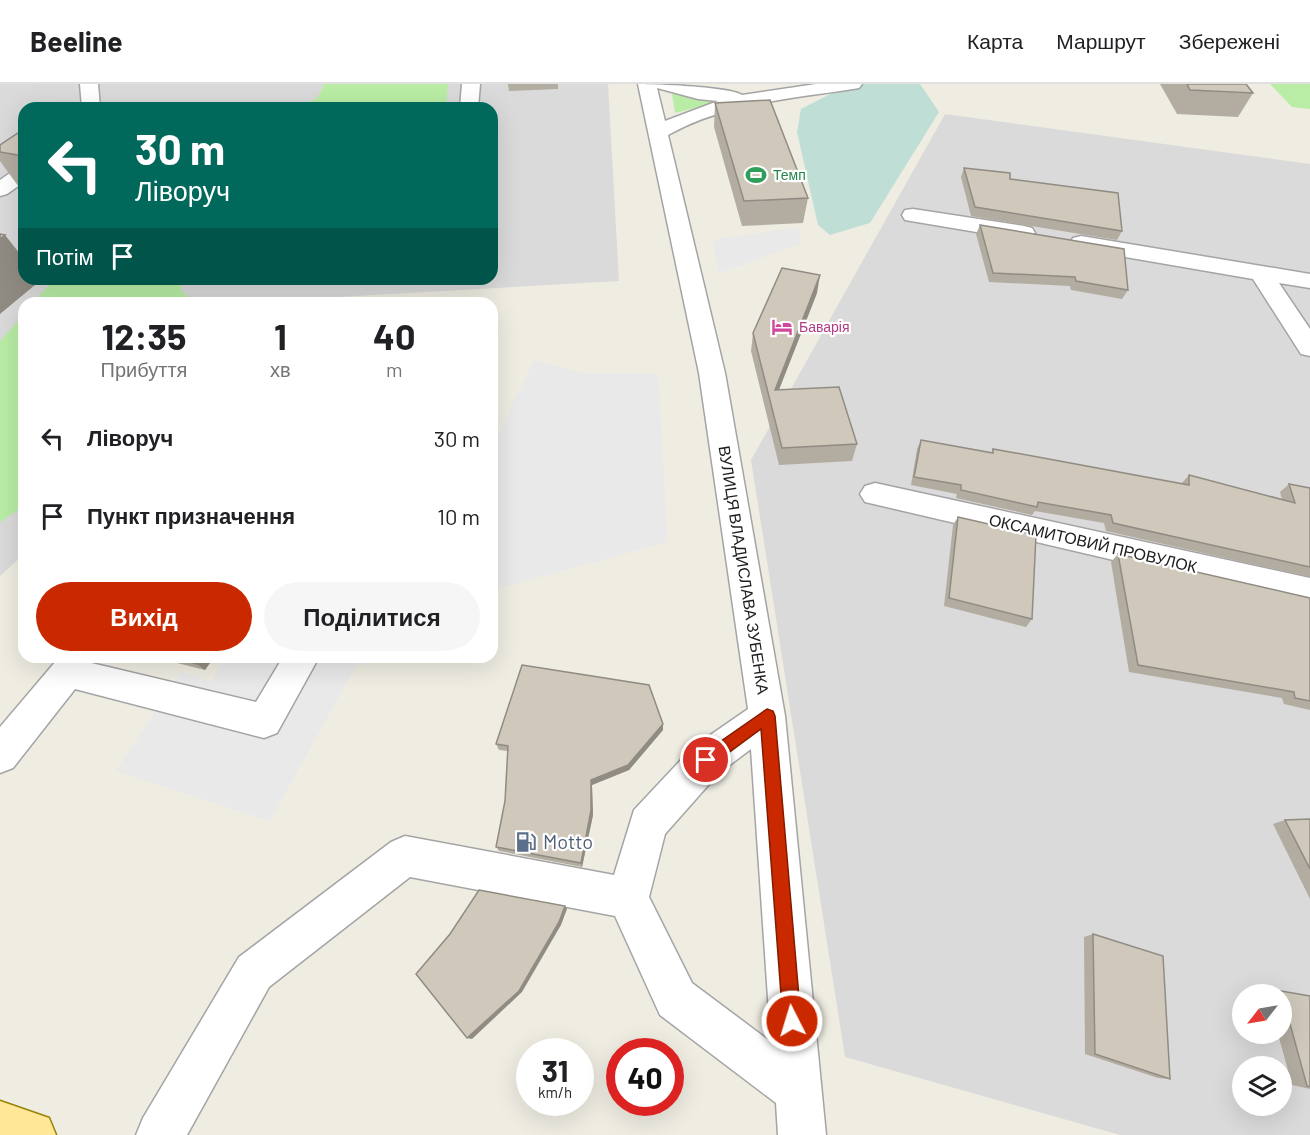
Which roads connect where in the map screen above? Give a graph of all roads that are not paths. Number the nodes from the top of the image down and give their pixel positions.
1 (89, 84) edge
2 (471, 84) edge
3 (647, 84) edge
4 (663, 84) edge
5 (853, 84) edge
6 (757, 98) junction
7 (90, 102) edge
8 (470, 102) edge
9 (657, 133) junction
10 (18, 176) edge
11 (0, 190) edge
12 (913, 215) dead end
13 (1041, 236) edge
14 (1064, 240) edge
15 (1262, 273) junction
16 (1310, 281) edge
17 (1310, 348) edge
18 (875, 494) dead end
19 (1310, 592) edge
20 (298, 663) edge
21 (767, 716) junction
22 (0, 755) edge
23 (628, 898) junction
24 (798, 1091) junction
25 (0, 1125) edge
26 (33, 1135) edge
27 (160, 1135) edge
28 (802, 1135) edge

1 - 7 street
2 - 8 street
3 - 9 street, ВУЛИЦЯ ВЛАДИСЛАВА ЗУБЕНКА
4 - 6 street
5 - 6 street
6 - 9 street
9 - 21 street, ВУЛИЦЯ ВЛАДИСЛАВА ЗУБЕНКА
10 - 11 street
12 - 13 street
14 - 15 street
15 - 16 street
15 - 17 street
18 - 19 street, ОКСАМИТОВИЙ ПРОВУЛОК
20 - 22 street
21 - 23 street
21 - 24 street, ВУЛИЦЯ ВЛАДИСЛАВА ЗУБЕНКА
23 - 24 street
23 - 27 street
24 - 28 street, ВУЛИЦЯ ВЛАДИСЛАВА ЗУБЕНКА
25 - 26 main road

